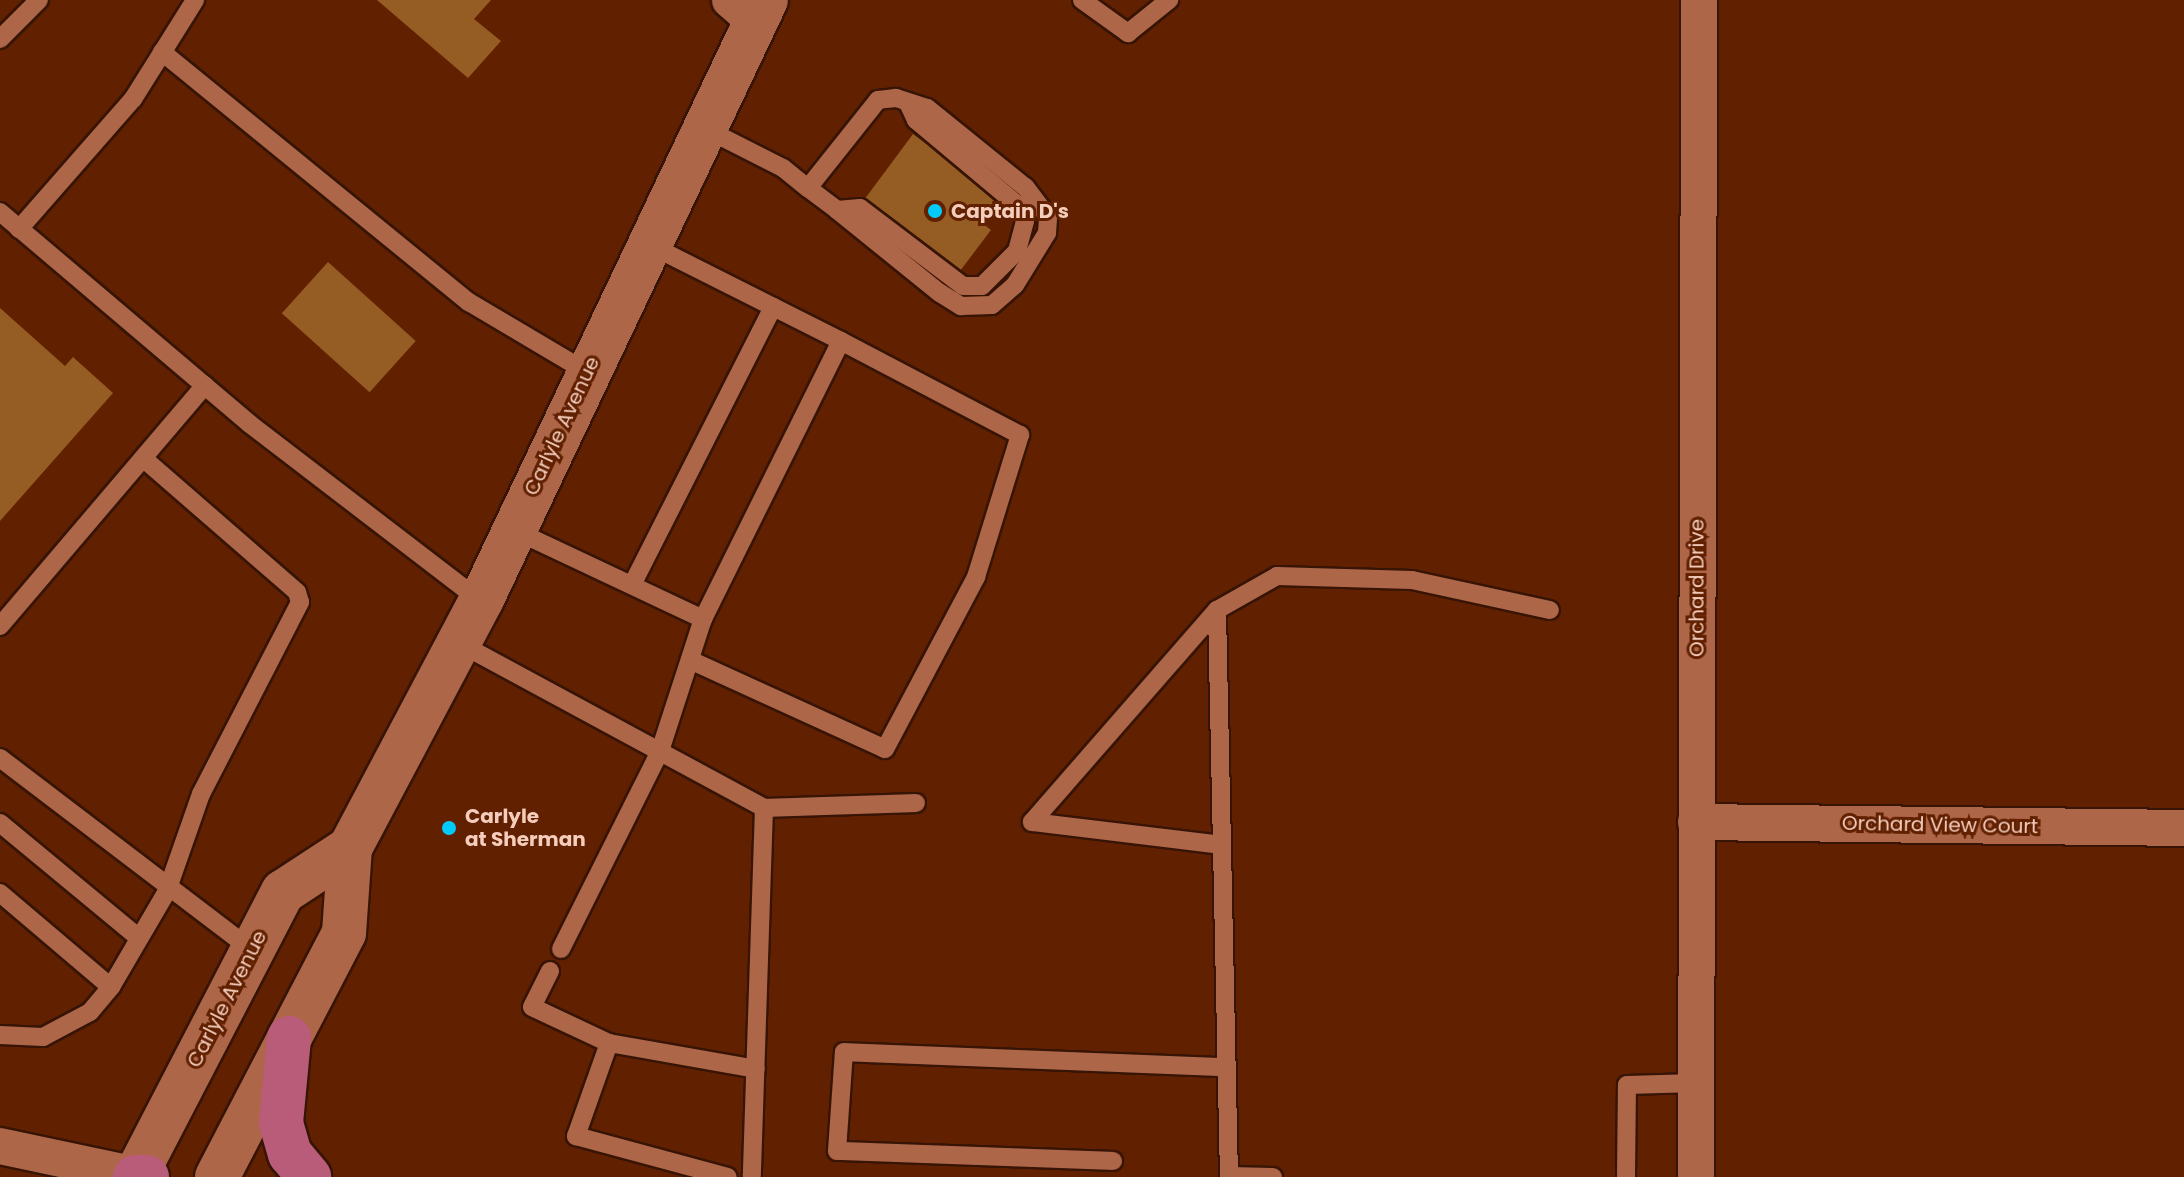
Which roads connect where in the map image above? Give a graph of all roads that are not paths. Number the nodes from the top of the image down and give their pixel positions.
1 (39, 0) edge
2 (195, 0) edge
3 (1082, 0) edge
4 (1169, 0) edge
5 (1699, 0) edge
6 (751, 8) edge
7 (0, 39) edge
8 (162, 52) junction
9 (704, 128) junction
10 (808, 188) junction
11 (0, 212) edge
12 (19, 229) junction
13 (647, 244) junction
14 (773, 307) junction
15 (841, 341) junction
16 (587, 372) junction
17 (205, 385) junction
18 (143, 458) junction
19 (514, 530) junction
20 (632, 585) junction
21 (481, 601) junction
22 (1217, 610) junction
23 (1550, 610) dead end
24 (703, 619) junction
25 (0, 626) edge
26 (459, 643) junction
27 (690, 660) junction
28 (660, 751) junction
29 (0, 758) edge
30 (916, 803) dead end
31 (764, 808) junction
32 (1696, 822) junction
33 (0, 823) edge
34 (2184, 828) edge
35 (1222, 845) junction
36 (350, 848) junction
37 (167, 891) junction
38 (0, 893) edge
39 (139, 938) junction
40 (561, 949) dead end
41 (252, 950) junction
42 (550, 971) dead end
43 (111, 987) junction
44 (0, 1035) edge
45 (289, 1038) junction
46 (609, 1043) junction
47 (1223, 1067) junction
48 (756, 1069) junction
49 (1696, 1083) junction
50 (0, 1146) edge
51 (1113, 1161) dead end
52 (139, 1176) edge
53 (1229, 1176) edge
54 (217, 1177) edge
55 (309, 1177) edge
56 (728, 1177) edge
57 (752, 1177) edge
58 (1273, 1177) edge
59 (1626, 1177) edge
60 (1696, 1177) edge

1 - 7 lane
2 - 8 lane
3 - 4 lane
5 - 32 street, Orchard Drive
6 - 9 main road, Carlyle Avenue
8 - 12 lane
8 - 16 lane
9 - 10 lane
9 - 13 main road, Carlyle Avenue
10 - 10 lane
11 - 12 lane
12 - 17 lane
13 - 14 lane
13 - 16 main road, Carlyle Avenue
14 - 15 lane
14 - 20 lane
15 - 24 lane
15 - 27 lane
16 - 19 main road, Carlyle Avenue
17 - 18 lane
17 - 21 lane
18 - 25 lane
18 - 37 lane
19 - 20 lane
19 - 21 main road, Carlyle Avenue
20 - 24 lane
21 - 26 main road, Carlyle Avenue
22 - 23 lane
22 - 35 lane
22 - 35 lane
24 - 27 lane
26 - 28 lane
26 - 36 main road, Carlyle Avenue
27 - 28 lane
28 - 31 lane
28 - 40 lane
29 - 37 lane
30 - 31 lane
31 - 48 lane
32 - 34 street, Orchard View Court
32 - 49 street, Orchard Drive
33 - 39 lane
35 - 47 lane
36 - 41 main road, Carlyle Avenue
36 - 45 main road, Carlyle Avenue
37 - 39 lane
37 - 41 lane
38 - 43 lane
39 - 43 lane
41 - 52 main road, Carlyle Avenue
42 - 46 lane
43 - 44 lane
45 - 54 main road, Carlyle Avenue
45 - 55 main road
46 - 48 lane
46 - 56 lane
47 - 51 lane
47 - 53 lane
48 - 57 lane
49 - 59 lane
49 - 60 street, Orchard Drive
50 - 52 street
53 - 58 lane

